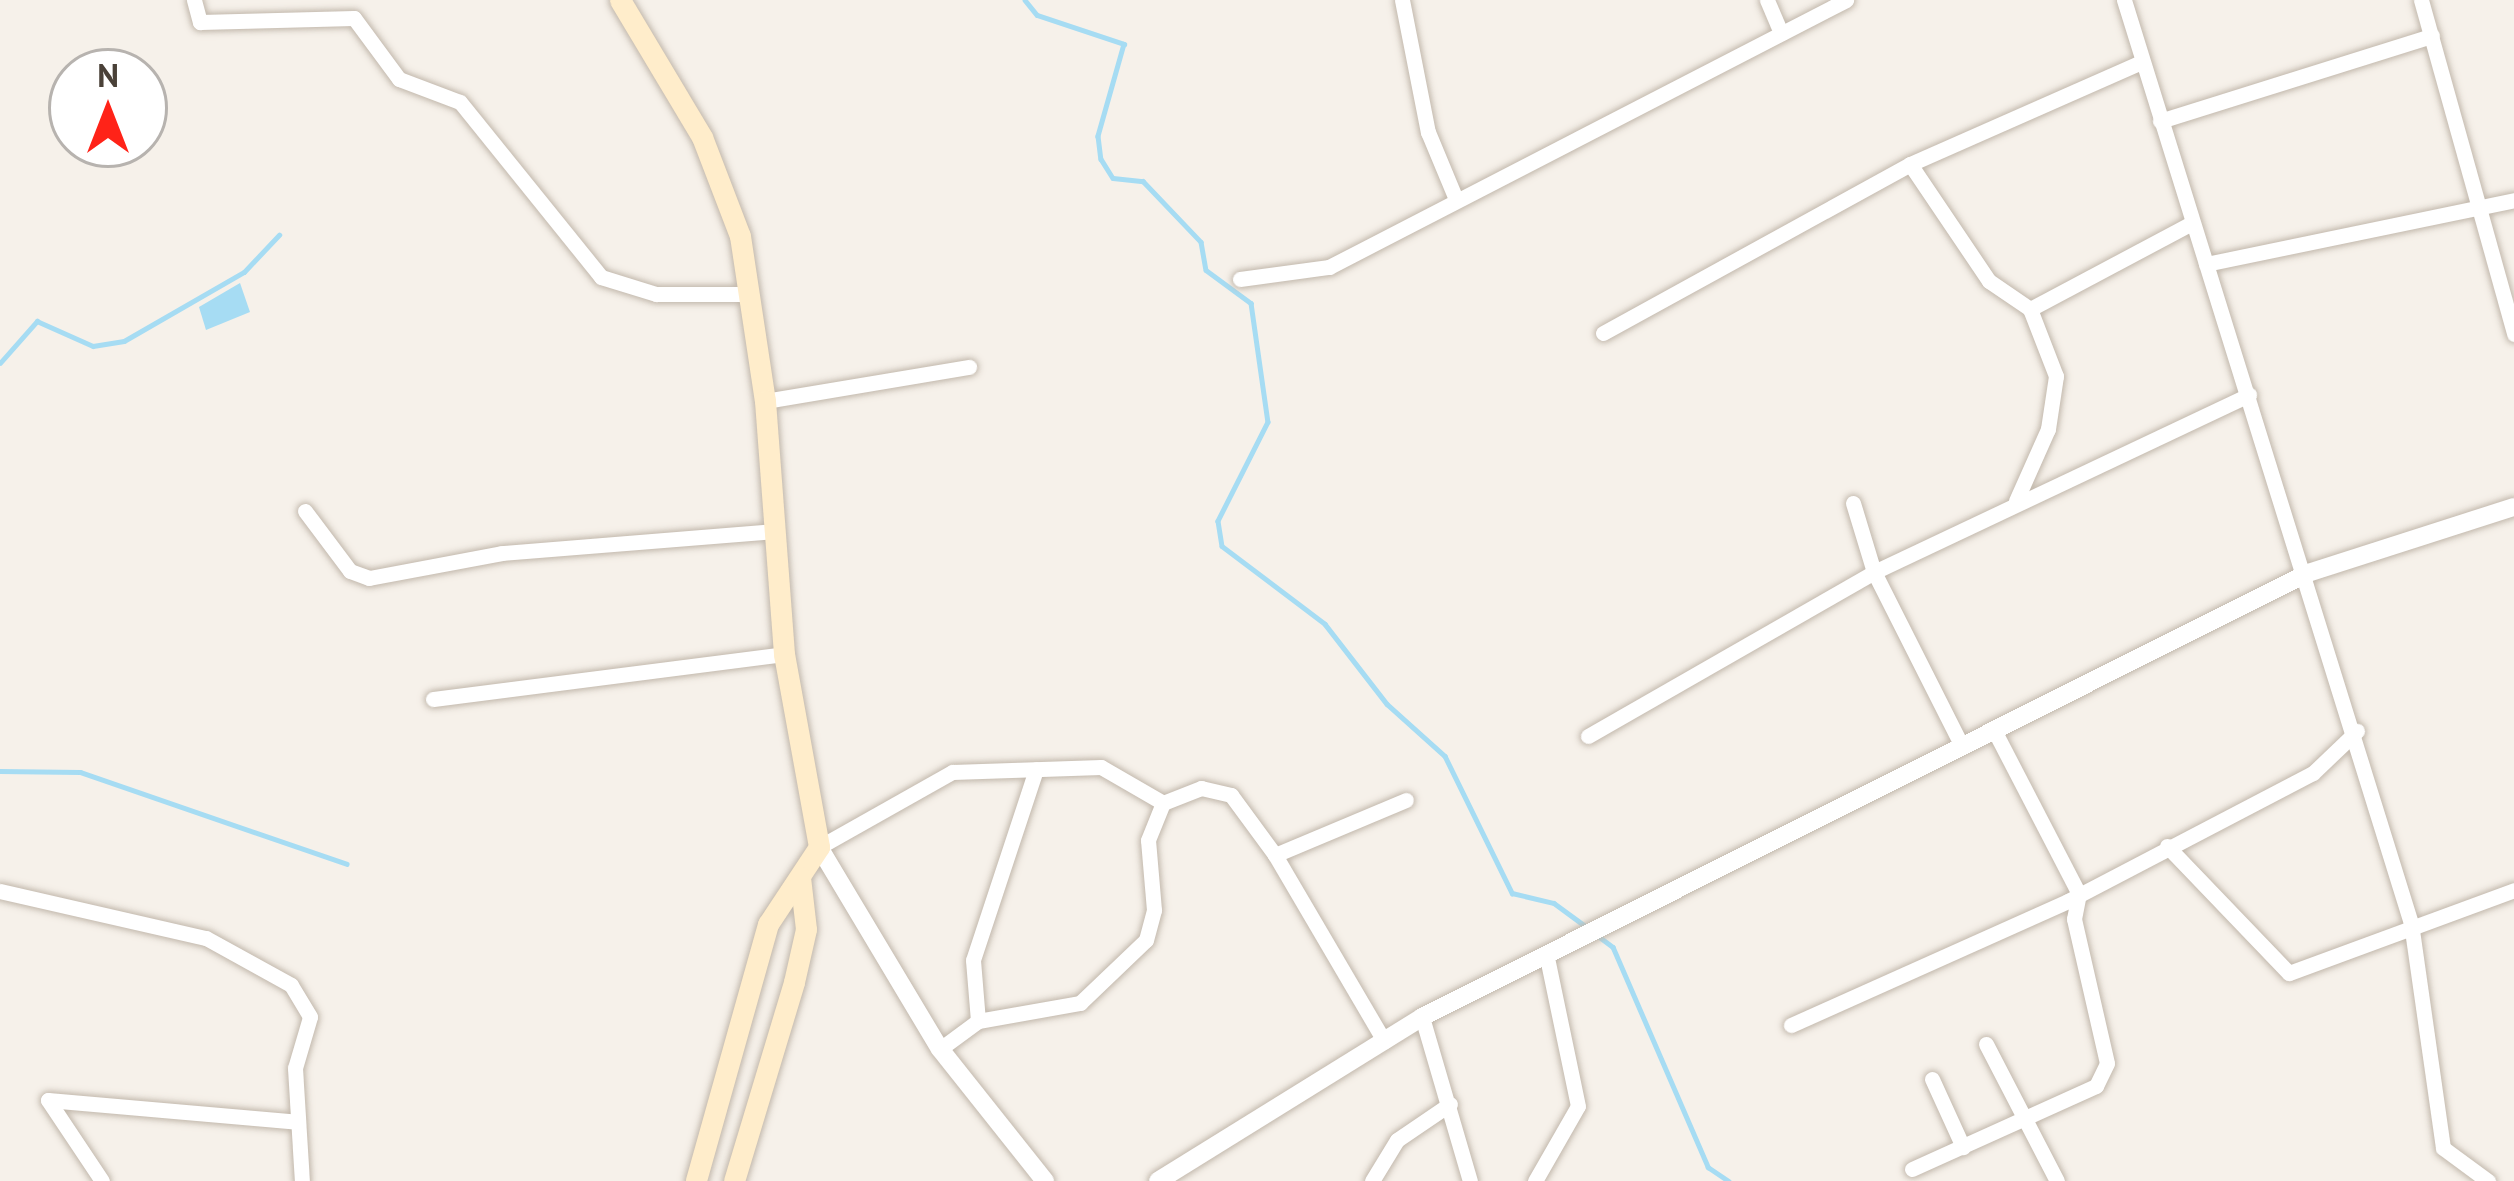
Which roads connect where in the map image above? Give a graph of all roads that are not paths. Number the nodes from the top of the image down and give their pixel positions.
1 (194, 0) edge
2 (620, 0) edge
3 (1402, 0) edge
4 (1767, 0) edge
5 (1846, 0) edge
6 (2124, 0) edge
7 (2421, 0) edge
8 (1780, 33) junction
9 (2432, 36) junction
10 (2139, 63) junction
11 (2160, 121) junction
12 (1910, 164) junction
13 (1455, 197) junction
14 (2514, 200) edge
15 (2481, 209) junction
16 (2192, 223) junction
17 (2206, 264) junction
18 (1240, 279) dead end
19 (751, 293) junction
20 (2030, 309) junction
21 (1604, 333) dead end
22 (2514, 334) edge
23 (969, 367) dead end
24 (2249, 395) junction
25 (765, 401) junction
26 (2016, 501) junction
27 (1852, 503) dead end
28 (2514, 507) edge
29 (305, 511) dead end
30 (774, 531) junction
31 (1874, 572) junction
32 (2308, 573) junction
33 (784, 654) junction
34 (433, 699) dead end
35 (1994, 730) junction
36 (2357, 731) junction
37 (1588, 736) dead end
38 (1962, 746) junction
39 (1036, 769) junction
40 (1406, 800) dead end
41 (1163, 803) junction
42 (2167, 846) junction
43 (819, 847) junction
44 (1275, 855) junction
45 (800, 878) junction
46 (2514, 890) edge
47 (0, 891) edge
48 (2078, 894) junction
49 (2411, 923) junction
50 (1546, 952) junction
51 (1422, 1017) junction
52 (978, 1022) junction
53 (1791, 1025) dead end
54 (1384, 1041) junction
55 (1986, 1044) dead end
56 (940, 1048) junction
57 (1932, 1079) dead end
58 (1450, 1104) junction
59 (297, 1121) junction
60 (2028, 1123) junction
61 (711, 1128) junction
62 (746, 1138) junction
63 (1963, 1147) junction
64 (1912, 1168) dead end
65 (1174, 1178) edge
66 (102, 1181) edge
67 (302, 1181) edge
68 (696, 1181) edge
69 (734, 1181) edge
70 (1046, 1181) edge
71 (1372, 1181) edge
72 (1470, 1181) edge
73 (1535, 1181) edge
74 (2057, 1181) edge
75 (2488, 1181) edge

1 - 19 street
2 - 19 main road
3 - 13 street
4 - 8 street
5 - 8 street
6 - 10 street
7 - 9 street
8 - 13 street
9 - 11 street
9 - 15 street
10 - 11 street
10 - 12 street
11 - 16 street
12 - 20 street
12 - 21 street
13 - 18 street
14 - 15 street
15 - 17 street
15 - 22 street
16 - 17 street
16 - 20 street
17 - 24 street
19 - 25 main road
20 - 26 street
23 - 25 street
24 - 26 street
24 - 32 street
25 - 30 main road
26 - 31 street
27 - 31 street
28 - 32 street
29 - 30 street
30 - 33 main road
31 - 37 street
31 - 38 street
32 - 35 street
32 - 36 street
33 - 34 street
33 - 43 main road
35 - 38 street
35 - 48 street
36 - 42 street
36 - 49 street
38 - 50 street
39 - 41 street
39 - 43 street
39 - 52 street
40 - 44 street
41 - 44 street
41 - 52 street
42 - 48 street
42 - 49 street
43 - 45 main road
43 - 56 street
44 - 54 street
45 - 61 main road
45 - 62 main road
46 - 49 street
47 - 59 street
48 - 53 street
48 - 60 street
49 - 75 street
50 - 51 street
50 - 73 street
51 - 54 street
51 - 58 street
52 - 56 street
54 - 65 street
55 - 60 street
56 - 70 street
57 - 63 street
58 - 71 street
58 - 72 street
59 - 66 street
59 - 67 street
60 - 63 street
60 - 74 street
61 - 62 main road
61 - 68 main road
62 - 69 main road
63 - 64 street

